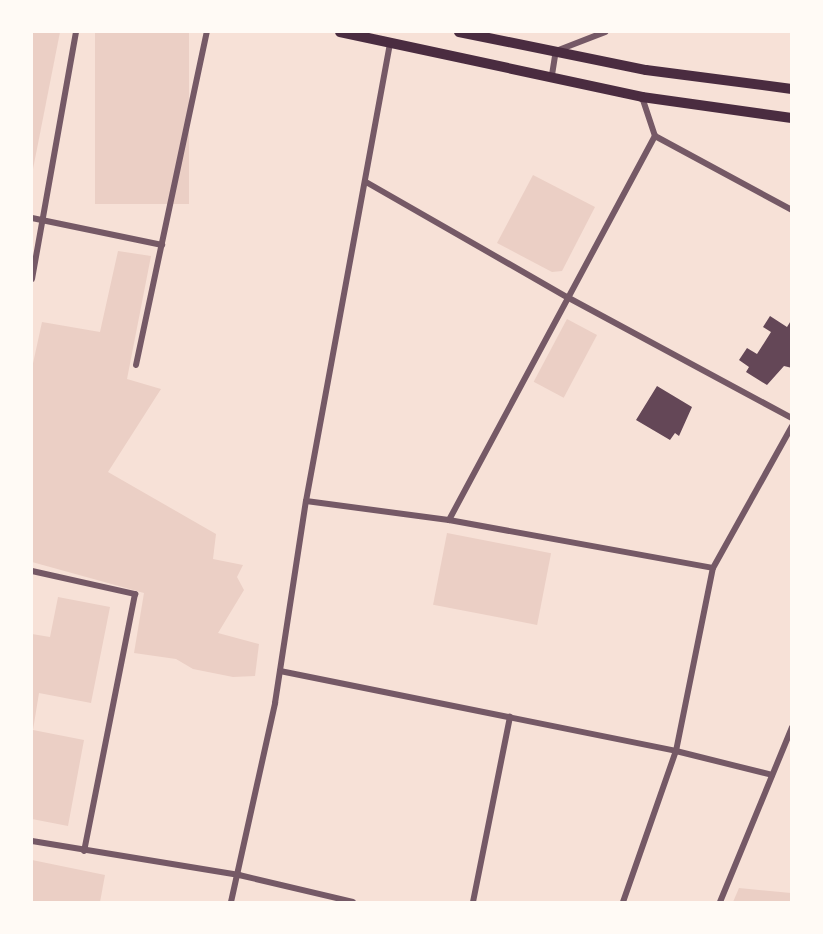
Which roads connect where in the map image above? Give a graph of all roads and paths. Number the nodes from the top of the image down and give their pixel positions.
1 (76, 32) edge
2 (207, 32) edge
3 (339, 32) edge
4 (459, 32) edge
5 (605, 32) edge
6 (390, 42) junction
7 (556, 51) junction
8 (552, 75) junction
9 (792, 89) edge
10 (642, 97) junction
11 (792, 118) edge
12 (655, 136) junction
13 (366, 182) junction
14 (792, 210) edge
15 (32, 218) edge
16 (42, 220) junction
17 (162, 245) junction
18 (32, 279) edge
19 (567, 297) junction
20 (136, 364) dead end
21 (792, 418) edge
22 (792, 426) edge
23 (306, 501) junction
24 (449, 520) junction
25 (713, 568) junction
26 (32, 571) edge
27 (280, 671) junction
28 (510, 717) junction
29 (792, 727) edge
30 (676, 751) junction
31 (772, 775) junction
32 (32, 841) edge
33 (84, 851) junction
34 (239, 874) junction
35 (231, 903) edge
36 (353, 903) edge
37 (472, 903) edge
38 (623, 903) edge
39 (720, 903) edge

1 - 16 street
2 - 17 street
3 - 6 main road
4 - 7 main road
5 - 7 street
6 - 8 main road
6 - 13 street
7 - 8 street
7 - 9 main road
8 - 10 main road
10 - 11 main road
10 - 12 street
12 - 14 street
12 - 19 street
13 - 19 street
13 - 23 street
15 - 16 street
16 - 17 street
16 - 18 street
17 - 20 street
19 - 21 street
19 - 24 street
22 - 25 street
23 - 24 street
23 - 27 street
24 - 25 street
25 - 30 street
26 - 33 street
27 - 28 street
27 - 34 street
28 - 30 street
28 - 37 street
29 - 31 street
30 - 31 street
30 - 38 street
31 - 39 street
32 - 33 street
33 - 34 street
34 - 35 street
34 - 36 street

